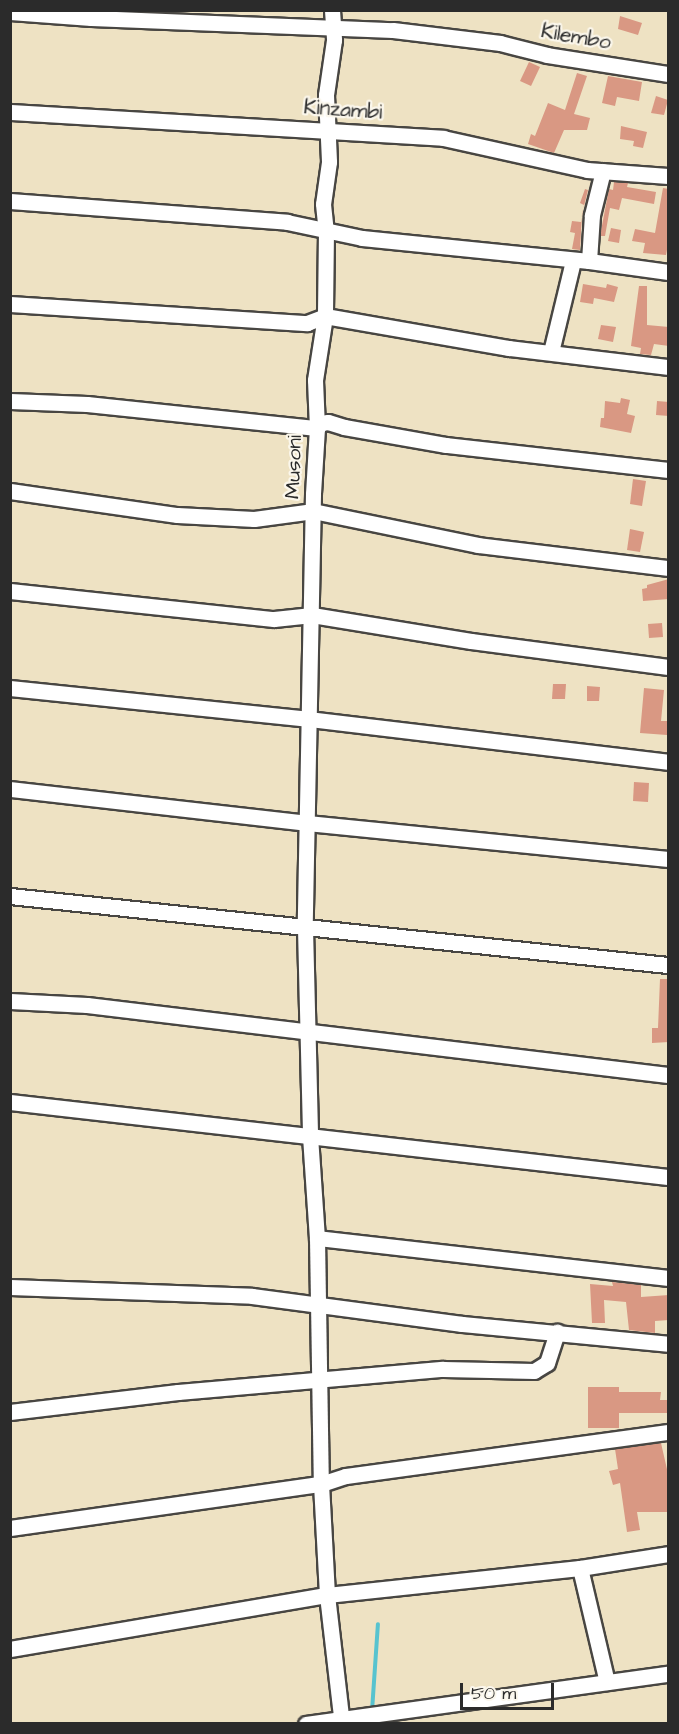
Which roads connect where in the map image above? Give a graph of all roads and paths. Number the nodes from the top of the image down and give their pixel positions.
1 (332, 10) edge
2 (10, 12) edge
3 (332, 26) junction
4 (669, 74) edge
5 (10, 112) edge
6 (328, 130) junction
7 (603, 171) junction
8 (669, 176) edge
9 (10, 201) edge
10 (326, 231) junction
11 (573, 261) junction
12 (589, 261) junction
13 (669, 272) edge
14 (10, 304) edge
15 (325, 316) junction
16 (551, 352) junction
17 (669, 367) edge
18 (10, 400) edge
19 (317, 428) junction
20 (669, 470) edge
21 (10, 491) edge
22 (313, 511) junction
23 (669, 568) edge
24 (10, 591) edge
25 (312, 615) junction
26 (669, 667) edge
27 (10, 688) edge
28 (309, 719) junction
29 (669, 762) edge
30 (10, 789) edge
31 (307, 823) junction
32 (669, 859) edge
33 (10, 896) edge
34 (305, 928) junction
35 (669, 964) edge
36 (10, 1002) edge
37 (308, 1031) junction
38 (669, 1076) edge
39 (10, 1102) edge
40 (310, 1136) junction
41 (669, 1177) edge
42 (317, 1238) junction
43 (669, 1278) edge
44 (10, 1287) edge
45 (318, 1304) junction
46 (557, 1332) junction
47 (669, 1344) edge
48 (320, 1379) junction
49 (10, 1412) edge
50 (669, 1432) edge
51 (321, 1484) junction
52 (10, 1528) edge
53 (669, 1554) edge
54 (580, 1568) junction
55 (327, 1595) junction
56 (10, 1649) edge
57 (669, 1674) edge
58 (607, 1682) junction
59 (342, 1721) edge
60 (306, 1724) edge

1 - 3 street, Musoni
2 - 3 street, Kilembo
3 - 4 street, Kilembo
3 - 6 street, Musoni
5 - 6 street, Kinzambi
6 - 7 street, Kinzambi
6 - 10 street, Musoni
7 - 8 street, Kinzambi
7 - 12 street
9 - 10 street
10 - 11 street
10 - 15 street, Musoni
11 - 12 street
11 - 16 street
12 - 13 street
14 - 15 street
15 - 16 street
15 - 19 street, Musoni
16 - 17 street
18 - 19 street
19 - 20 street
19 - 22 street, Musoni
21 - 22 street
22 - 23 street
22 - 25 street, Musoni
24 - 25 street
25 - 26 street
25 - 28 street, Musoni
27 - 28 street
28 - 29 street
28 - 31 street, Musoni
30 - 31 street
31 - 32 street
31 - 34 street, Musoni
33 - 34 street
34 - 35 street
34 - 37 street, Musoni
36 - 37 street
37 - 38 street
37 - 40 street, Musoni
39 - 40 street
40 - 41 street
40 - 42 street, Musoni
42 - 43 street
42 - 45 street, Musoni
44 - 45 street
45 - 46 street
45 - 48 street, Musoni
46 - 47 street
46 - 48 street
48 - 49 street
48 - 51 street, Musoni
50 - 51 street
51 - 52 street
51 - 55 street, Musoni
53 - 54 street
54 - 55 street
54 - 58 street
55 - 56 street
55 - 59 street, Musoni
57 - 58 street
58 - 59 street
59 - 60 street

